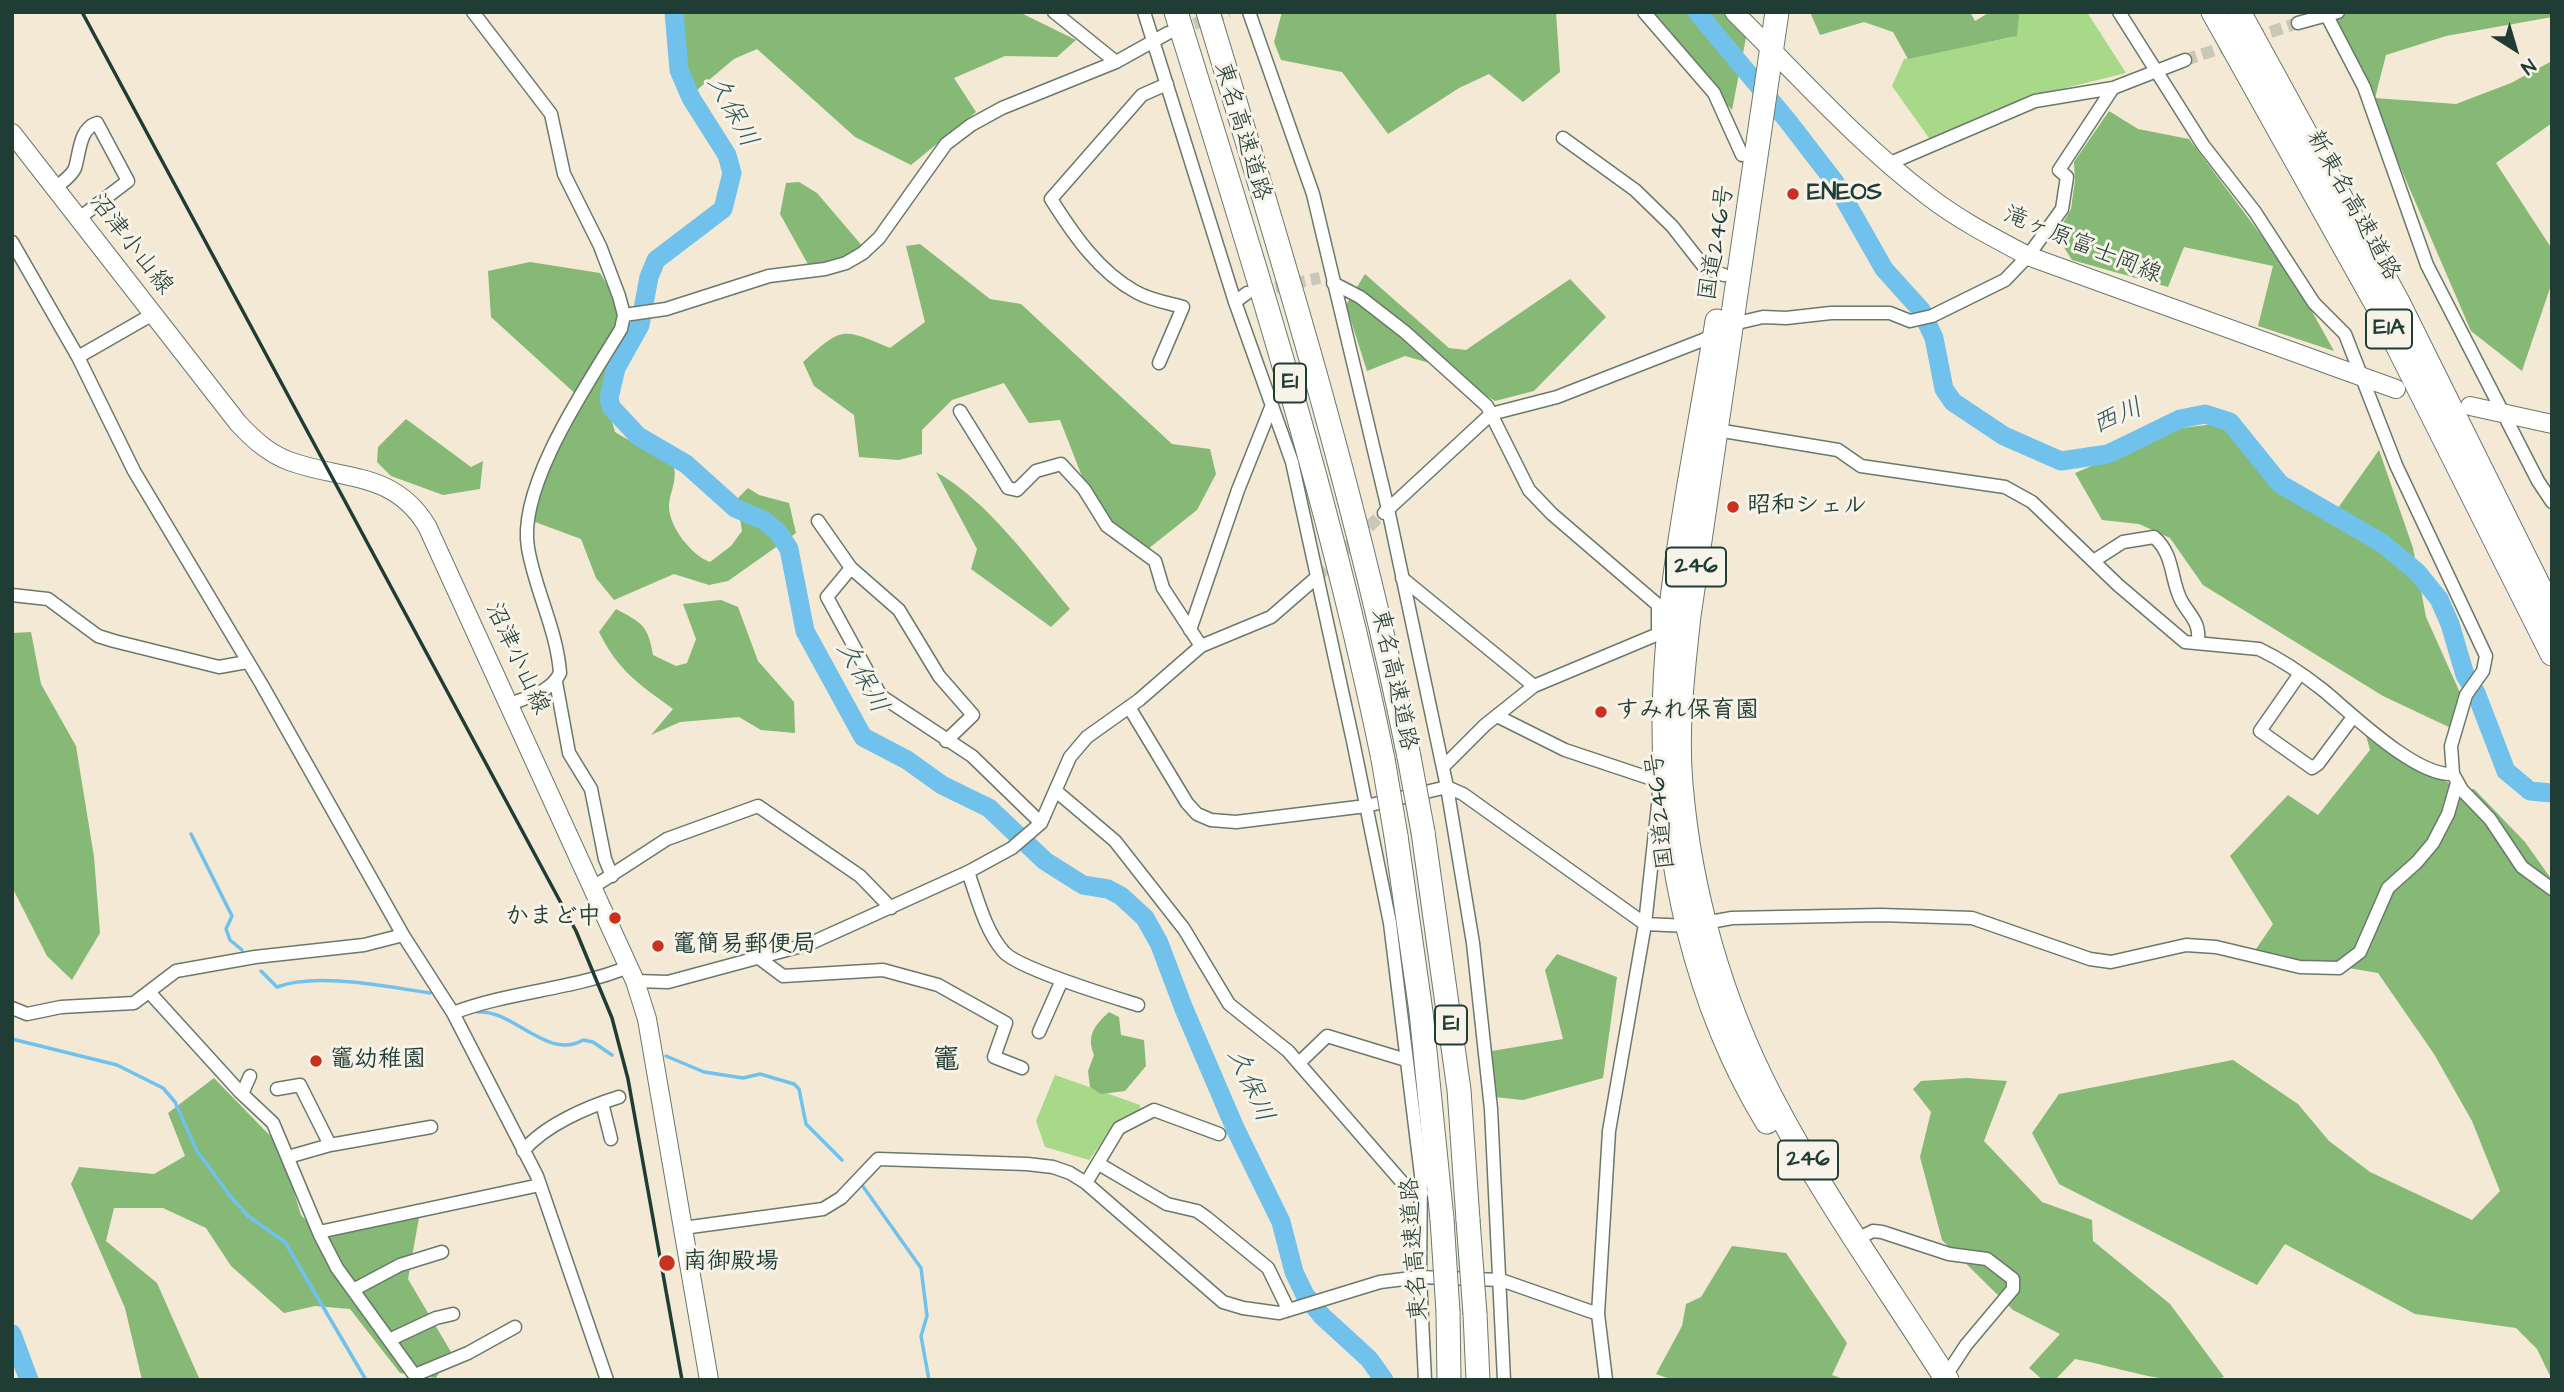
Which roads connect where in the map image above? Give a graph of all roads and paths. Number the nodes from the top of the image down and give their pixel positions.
1 (473, 12) edge
2 (1054, 12) edge
3 (1144, 12) edge
4 (1208, 12) edge
5 (1644, 12) edge
6 (1734, 12) edge
7 (1762, 12) edge
8 (1777, 12) edge
9 (2119, 12) edge
10 (2213, 12) edge
11 (2239, 12) edge
12 (1250, 13) edge
13 (2330, 13) edge
14 (1172, 22) edge
15 (2298, 23) tunnel mouth
16 (1153, 40) junction
17 (1766, 51) junction
18 (2185, 60) tunnel mouth
19 (1116, 62) junction
20 (2155, 70) junction
21 (1167, 84) junction
22 (2113, 88) junction
23 (1754, 132) junction
24 (12, 133) edge
25 (1563, 138) dead end
26 (1742, 155) junction
27 (1888, 164) junction
28 (55, 188) junction
29 (78, 219) junction
30 (12, 242) edge
31 (2028, 256) junction
32 (1724, 275) junction
33 (1328, 279) junction
34 (1247, 293) tunnel mouth
35 (1235, 302) junction
36 (153, 314) junction
37 (625, 315) junction
38 (1724, 329) junction
39 (78, 357) junction
40 (1159, 363) dead end
41 (2361, 376) junction
42 (2396, 389) dead end
43 (1272, 405) junction
44 (2470, 406) dead end
45 (960, 411) dead end
46 (2504, 413) junction
47 (1491, 414) junction
48 (2552, 424) edge
49 (1717, 430) junction
50 (2552, 502) edge
51 (1385, 511) junction
52 (818, 521) dead end
53 (2095, 560) junction
54 (850, 568) junction
55 (1317, 578) junction
56 (1402, 578) junction
57 (12, 595) edge
58 (2552, 612) edge
59 (1191, 630) junction
60 (1664, 632) junction
61 (2199, 642) junction
62 (1201, 646) junction
63 (2552, 654) edge
64 (247, 662) junction
65 (2299, 676) junction
66 (556, 682) junction
67 (1534, 686) junction
68 (510, 704) junction
69 (1129, 707) junction
70 (1497, 716) junction
71 (2353, 718) junction
72 (946, 741) junction
73 (1443, 766) junction
74 (2455, 778) junction
75 (1447, 788) junction
76 (1056, 791) junction
77 (1366, 806) junction
78 (1041, 823) junction
79 (968, 872) junction
80 (612, 876) junction
81 (593, 887) junction
82 (2552, 889) edge
83 (891, 908) junction
84 (1645, 924) junction
85 (1696, 925) junction
86 (403, 935) junction
87 (759, 958) junction
88 (631, 974) junction
89 (1062, 980) junction
90 (150, 993) junction
91 (1138, 1005) dead end
92 (12, 1008) edge
93 (453, 1013) junction
94 (1040, 1032) dead end
95 (1406, 1060) junction
96 (1298, 1063) junction
97 (1022, 1068) dead end
98 (250, 1076) dead end
99 (277, 1089) dead end
100 (242, 1094) junction
101 (619, 1097) dead end
102 (602, 1103) junction
103 (431, 1127) dead end
104 (1219, 1134) dead end
105 (611, 1139) dead end
106 (330, 1145) junction
107 (523, 1151) junction
108 (288, 1157) junction
109 (1099, 1164) junction
110 (1086, 1183) junction
111 (540, 1185) junction
112 (1422, 1193) junction
113 (683, 1228) junction
114 (319, 1232) junction
115 (1857, 1239) junction
116 (442, 1252) dead end
117 (1420, 1277) junction
118 (1500, 1280) junction
119 (353, 1290) junction
120 (1294, 1307) junction
121 (453, 1314) dead end
122 (1598, 1314) junction
123 (515, 1327) dead end
124 (389, 1340) junction
125 (417, 1378) edge
126 (1940, 1379) edge
127 (607, 1380) edge
128 (709, 1380) edge
129 (1425, 1380) edge
130 (1449, 1380) edge
131 (1478, 1380) edge
132 (1504, 1380) edge
133 (1606, 1380) edge

1 - 37 street
2 - 19 street
3 - 16 street
4 - 131 highway, 東名高速道路 / E1, bridge
5 - 26 street
6 - 17 main road, 滝ヶ原富士岡線
7 - 17 highway, 国道246号 / 246
8 - 17 highway, 国道246号 / 246
9 - 20 street
10 - 63 highway, 新東名高速道路 / E1A
11 - 58 highway, 新東名高速道路 / E1A
12 - 33 street
13 - 15 street
13 - 46 street
14 - 16 street
14 - 130 highway, 東名高速道路 / E1, bridge
16 - 19 street
16 - 21 street
17 - 23 highway, 国道246号 / 246
17 - 27 main road, 滝ヶ原富士岡線
18 - 20 street
19 - 37 street
20 - 22 street
20 - 41 street
21 - 35 street
21 - 40 street
22 - 27 street
22 - 31 street
23 - 26 highway, 国道246号 / 246
23 - 38 highway, 国道246号 / 246
24 - 28 main road, 沼津小山線
25 - 32 street
26 - 32 highway, 国道246号 / 246
27 - 31 main road, 滝ヶ原富士岡線
28 - 29 main road, 沼津小山線
28 - 29 street
29 - 36 main road, 沼津小山線
30 - 39 street
31 - 38 street
31 - 41 main road, 滝ヶ原富士岡線
32 - 38 highway, 国道246号 / 246
33 - 47 street
33 - 51 street
34 - 35 street
35 - 43 street
36 - 39 street
36 - 68 main road, 沼津小山線
37 - 66 street
38 - 47 street
38 - 49 highway, 国道246号 / 246
38 - 60 highway, 国道246号 / 246
39 - 64 street
41 - 42 main road, 滝ヶ原富士岡線
41 - 74 street
43 - 55 street
43 - 59 street
44 - 46 main road
45 - 59 street
46 - 48 main road
46 - 50 street
47 - 51 street
47 - 60 street
49 - 53 street
49 - 85 highway, 国道246号 / 246
51 - 56 street
52 - 54 street
53 - 61 street
53 - 61 street
54 - 72 street
54 - 72 street
55 - 62 street
55 - 77 street
56 - 67 street
56 - 73 street
57 - 64 street
59 - 62 street
60 - 67 street
60 - 85 highway, 国道246号 / 246
61 - 65 street
62 - 69 street
64 - 86 street
65 - 71 street
65 - 71 street
66 - 68 street
66 - 80 street
67 - 70 street
68 - 81 main road, 沼津小山線
69 - 76 street
69 - 77 street
70 - 73 street
70 - 84 street
71 - 74 street
72 - 78 street
73 - 75 street
74 - 82 street
74 - 85 street
75 - 77 street
75 - 84 street
75 - 118 street
76 - 78 street
76 - 96 street
77 - 95 street
78 - 79 street
79 - 83 street
79 - 89 street
80 - 81 street
80 - 83 street
81 - 88 main road, 沼津小山線
83 - 87 street
84 - 85 street
84 - 122 street
85 - 115 highway, 国道246号 / 246
85 - 126 highway, 国道246号 / 246
86 - 90 street
86 - 93 street
87 - 88 street
87 - 97 street
88 - 93 street
88 - 113 main road, 沼津小山線
89 - 91 street
89 - 94 street
90 - 92 street
90 - 100 street
93 - 107 street
95 - 96 street
95 - 112 street
96 - 112 street
98 - 100 street
99 - 106 street
100 - 108 street
101 - 102 street
102 - 105 street
102 - 107 street
103 - 106 street
104 - 109 street
106 - 108 street
107 - 111 street
108 - 114 street
109 - 110 street
109 - 120 street
110 - 113 street
110 - 120 street
111 - 114 street
111 - 127 street
112 - 117 street
113 - 128 main road, 沼津小山線
114 - 119 street
115 - 126 highway, 国道246号 / 246
115 - 126 street
116 - 119 street
117 - 118 street
117 - 120 street
117 - 129 street
118 - 122 street
118 - 132 street
119 - 124 street
121 - 124 street
122 - 133 street
123 - 125 street
124 - 125 street

